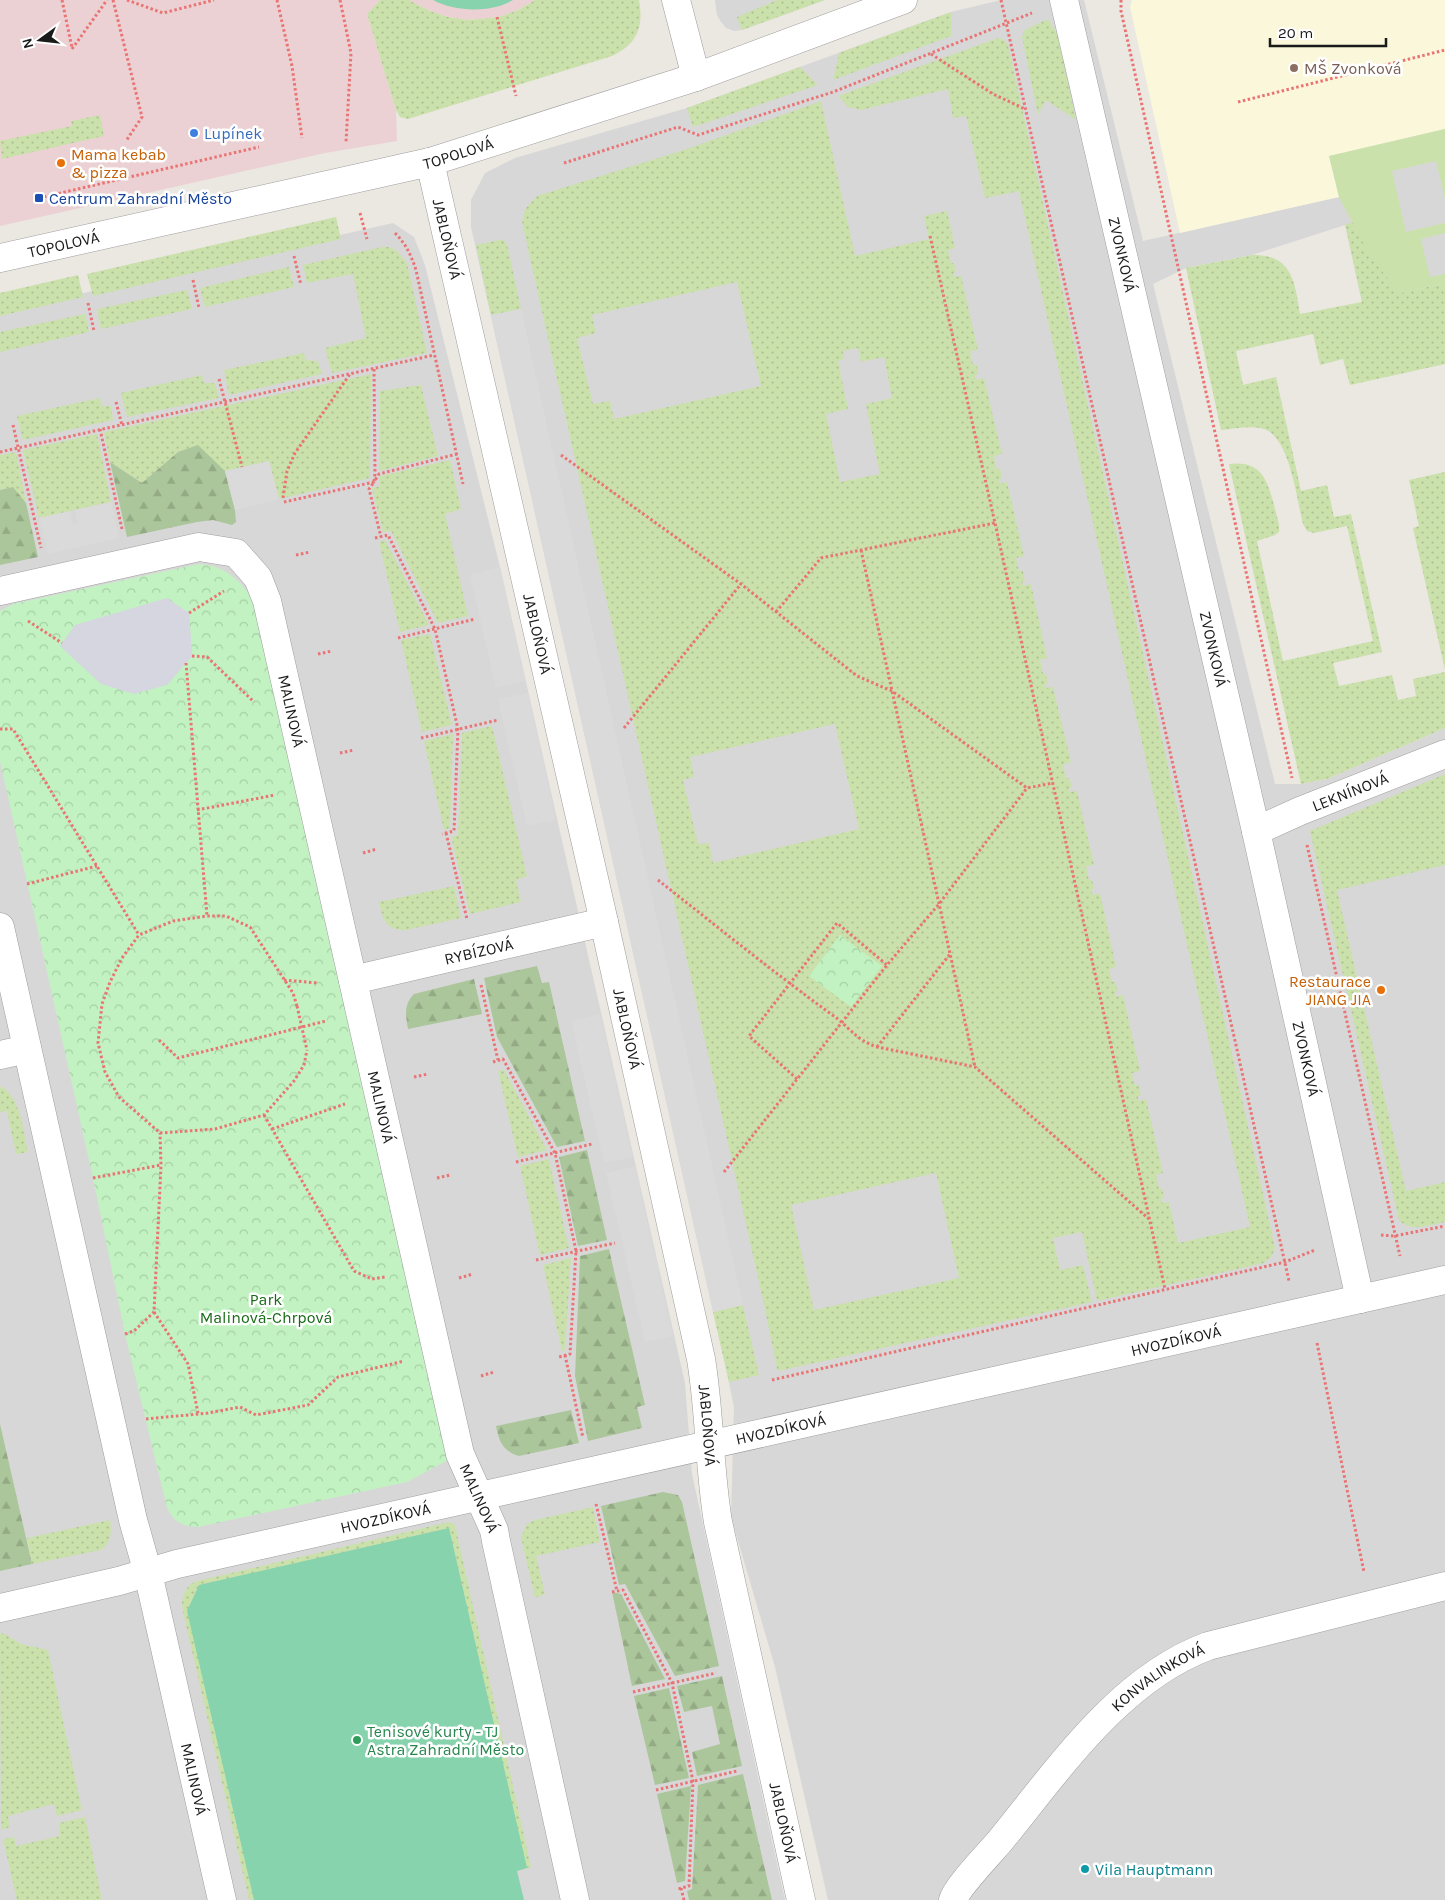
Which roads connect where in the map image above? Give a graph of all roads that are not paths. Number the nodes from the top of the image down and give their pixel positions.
1 (676, 0) edge
2 (903, 0) edge
3 (1064, 0) edge
4 (696, 77) junction
5 (430, 162) junction
6 (0, 258) edge
7 (0, 591) edge
8 (1445, 754) edge
9 (1256, 831) junction
10 (604, 922) junction
11 (0, 927) edge
12 (353, 980) junction
13 (27, 1049) junction
14 (0, 1055) edge
15 (1445, 1280) edge
16 (1360, 1299) junction
17 (711, 1443) junction
18 (479, 1495) junction
19 (148, 1573) junction
20 (1445, 1586) edge
21 (0, 1608) edge
22 (222, 1900) edge
23 (575, 1900) edge
24 (801, 1900) edge
25 (953, 1900) edge

1 - 4 street
2 - 4 street, TOPOLOVÁ
3 - 9 street, ZVONKOVÁ
4 - 5 street, TOPOLOVÁ
5 - 6 street, TOPOLOVÁ
5 - 10 street, JABLOŇOVÁ
7 - 12 street, MALINOVÁ
8 - 9 street, LEKNÍNOVÁ
9 - 16 street, ZVONKOVÁ
10 - 12 street, RYBÍZOVÁ
10 - 17 street, JABLOŇOVÁ
11 - 13 street, MALINOVÁ
12 - 18 street, MALINOVÁ
13 - 14 street
13 - 19 street, MALINOVÁ
15 - 16 street, HVOZDÍKOVÁ
16 - 17 street, HVOZDÍKOVÁ
17 - 18 street, HVOZDÍKOVÁ
17 - 24 street, JABLOŇOVÁ
18 - 19 street, HVOZDÍKOVÁ
18 - 23 street, MALINOVÁ
19 - 21 street, HVOZDÍKOVÁ
19 - 22 street, MALINOVÁ
20 - 25 street, KONVALINKOVÁ

